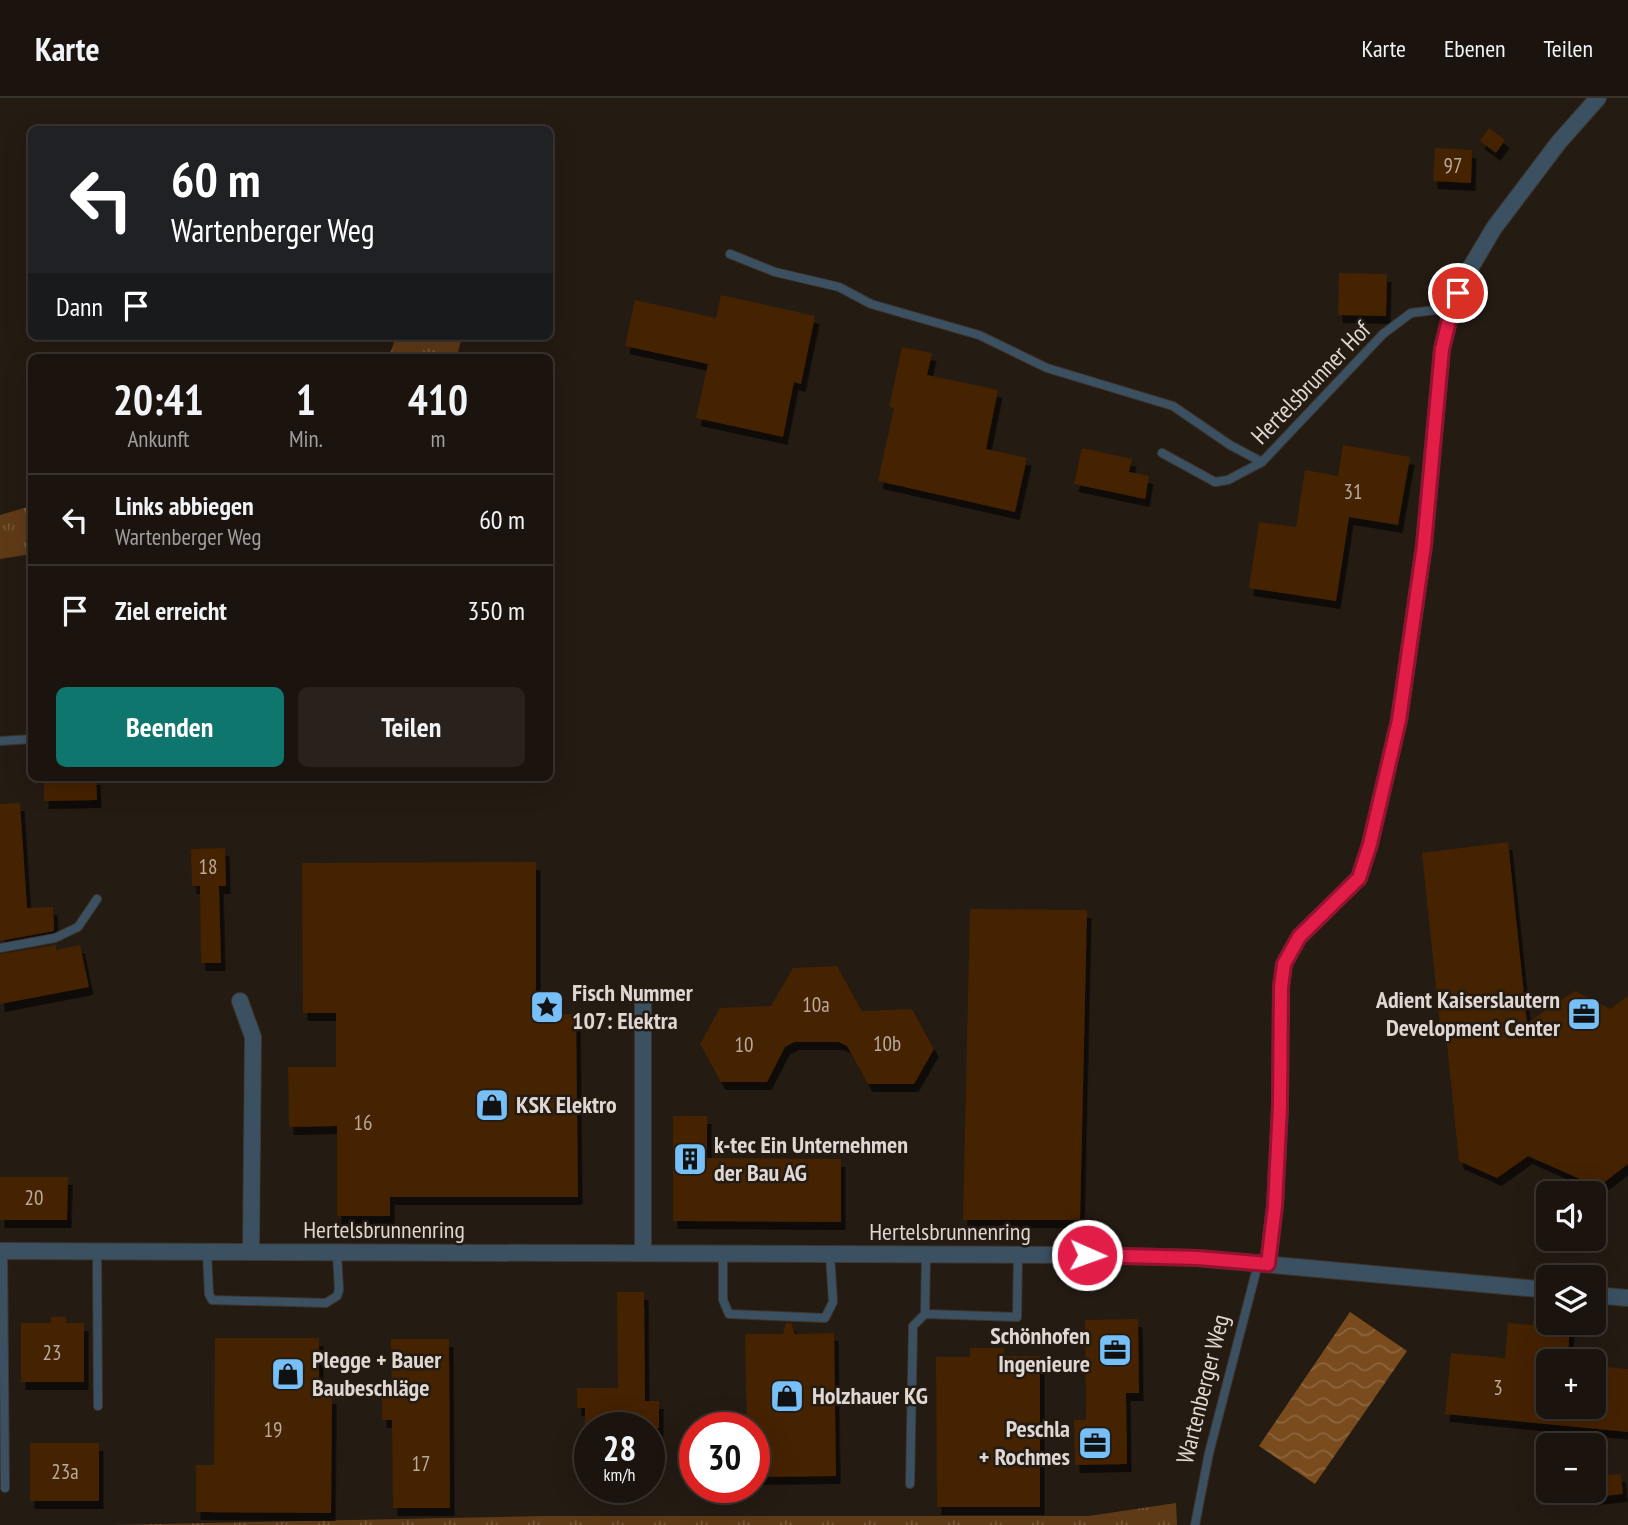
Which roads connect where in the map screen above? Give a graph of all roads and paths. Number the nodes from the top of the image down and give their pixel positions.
1 (1598, 98) edge
2 (730, 254) dead end
3 (1452, 308) junction
4 (1162, 453) dead end
5 (1262, 462) junction
6 (28, 739) edge
7 (0, 741) edge
8 (97, 899) dead end
9 (0, 948) edge
10 (240, 1001) dead end
11 (643, 1004) dead end
12 (2, 1251) edge
13 (97, 1251) junction
14 (207, 1252) junction
15 (251, 1252) junction
16 (337, 1252) junction
17 (643, 1253) junction
18 (723, 1253) junction
19 (830, 1254) junction
20 (926, 1254) junction
21 (1018, 1255) junction
22 (1263, 1264) junction
23 (1536, 1289) edge
24 (1606, 1296) edge
25 (1628, 1298) edge
26 (925, 1314) junction
27 (98, 1406) dead end
28 (910, 1484) dead end
29 (5, 1488) dead end
30 (1195, 1525) edge

1 - 3 street, Wartenberger Weg
2 - 5 lane
3 - 5 lane, Hertelsbrunner Hof
3 - 22 street, Wartenberger Weg
4 - 5 lane, Hertelsbrunner Hof
6 - 7 lane
8 - 9 lane
10 - 15 street
11 - 17 street
12 - 13 street, Hertelsbrunnenring
12 - 29 lane
13 - 14 street, Hertelsbrunnenring
13 - 27 lane
14 - 15 street, Hertelsbrunnenring
14 - 16 lane
15 - 16 street, Hertelsbrunnenring
16 - 17 street, Hertelsbrunnenring
17 - 18 street, Hertelsbrunnenring
18 - 19 street, Hertelsbrunnenring
18 - 19 lane
19 - 20 street, Hertelsbrunnenring
20 - 21 street, Hertelsbrunnenring
20 - 26 lane
21 - 22 street, Hertelsbrunnenring
21 - 26 lane
22 - 23 street, Hertelsbrunnenring
22 - 30 lane, Wartenberger Weg
24 - 25 street
26 - 28 lane

